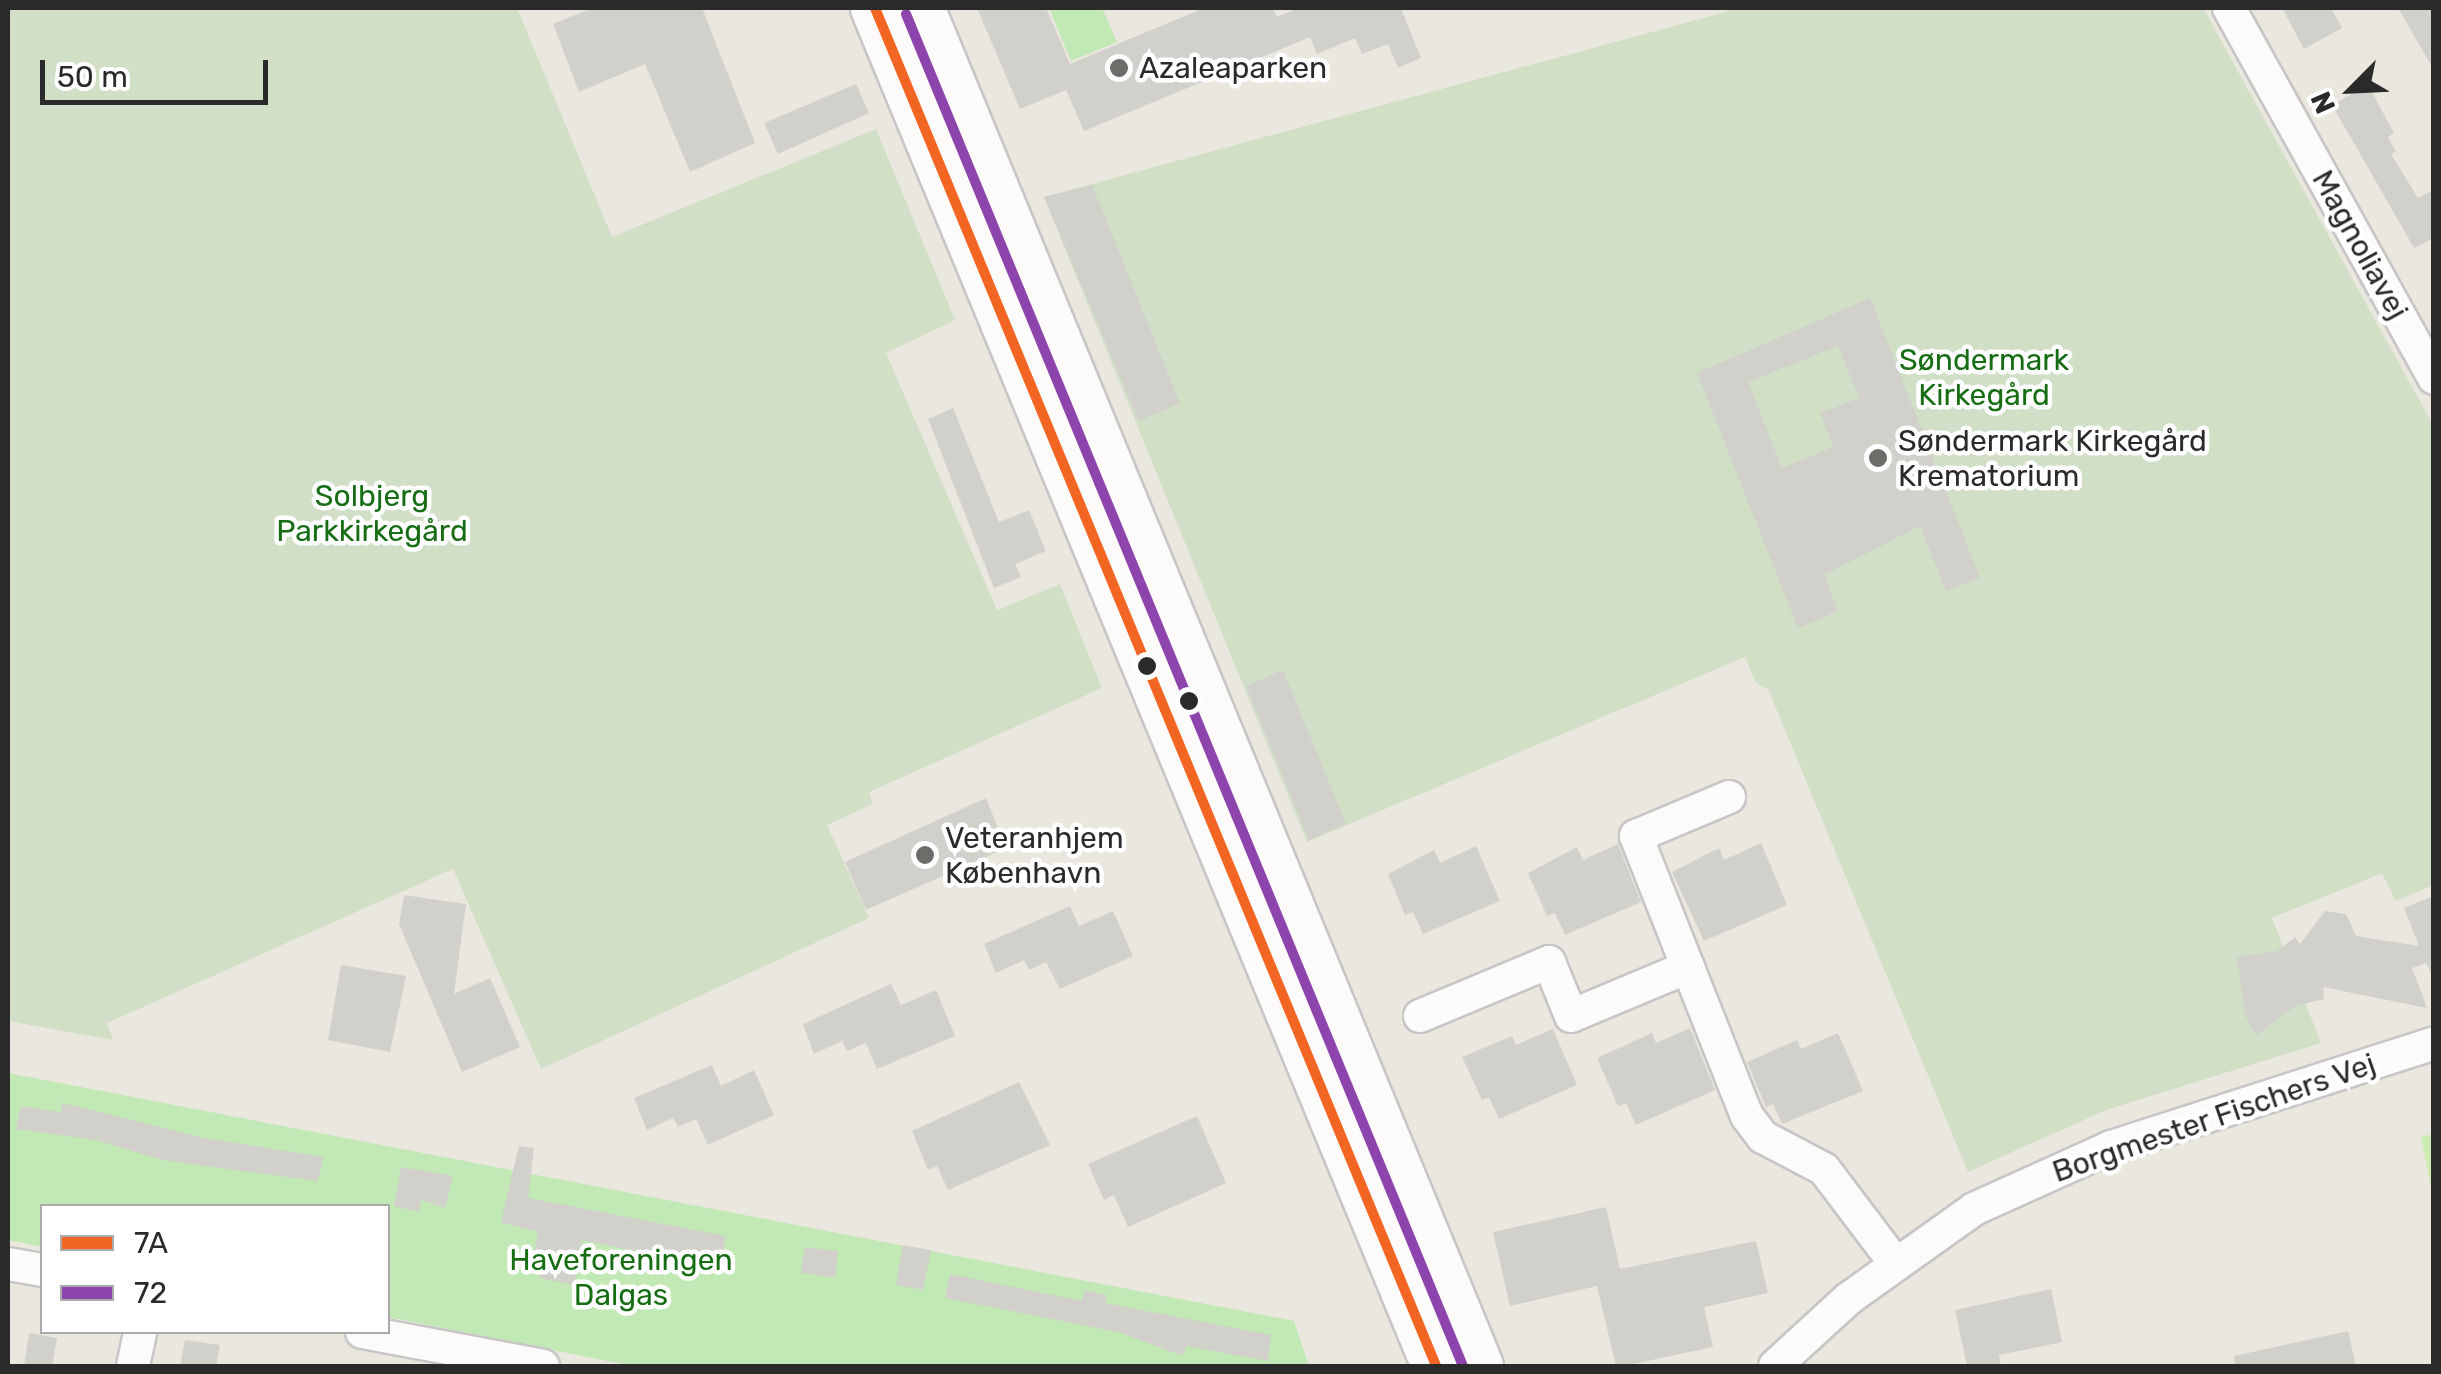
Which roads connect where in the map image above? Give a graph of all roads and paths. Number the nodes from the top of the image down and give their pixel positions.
1 (875, 8) edge
2 (2229, 8) edge
3 (916, 34) edge
4 (2434, 378) edge
5 (1218, 789) junction
6 (1729, 797) dead end
7 (1688, 967) junction
8 (1420, 1016) dead end
9 (2434, 1043) edge
10 (1895, 1263) junction
11 (8, 1264) edge
12 (40, 1270) edge
13 (140, 1334) edge
14 (373, 1334) edge
15 (133, 1366) edge
16 (542, 1366) edge
17 (1436, 1366) edge
18 (1479, 1366) edge
19 (1776, 1366) edge

1 - 3 street
2 - 4 street, Magnoliavej
3 - 5 street
5 - 17 street
5 - 18 street
6 - 7 street
7 - 8 street
7 - 10 street
9 - 10 street, Borgmester Fischers Vej
10 - 19 street, Borgmester Fischers Vej
11 - 12 street
13 - 15 street
14 - 16 street

